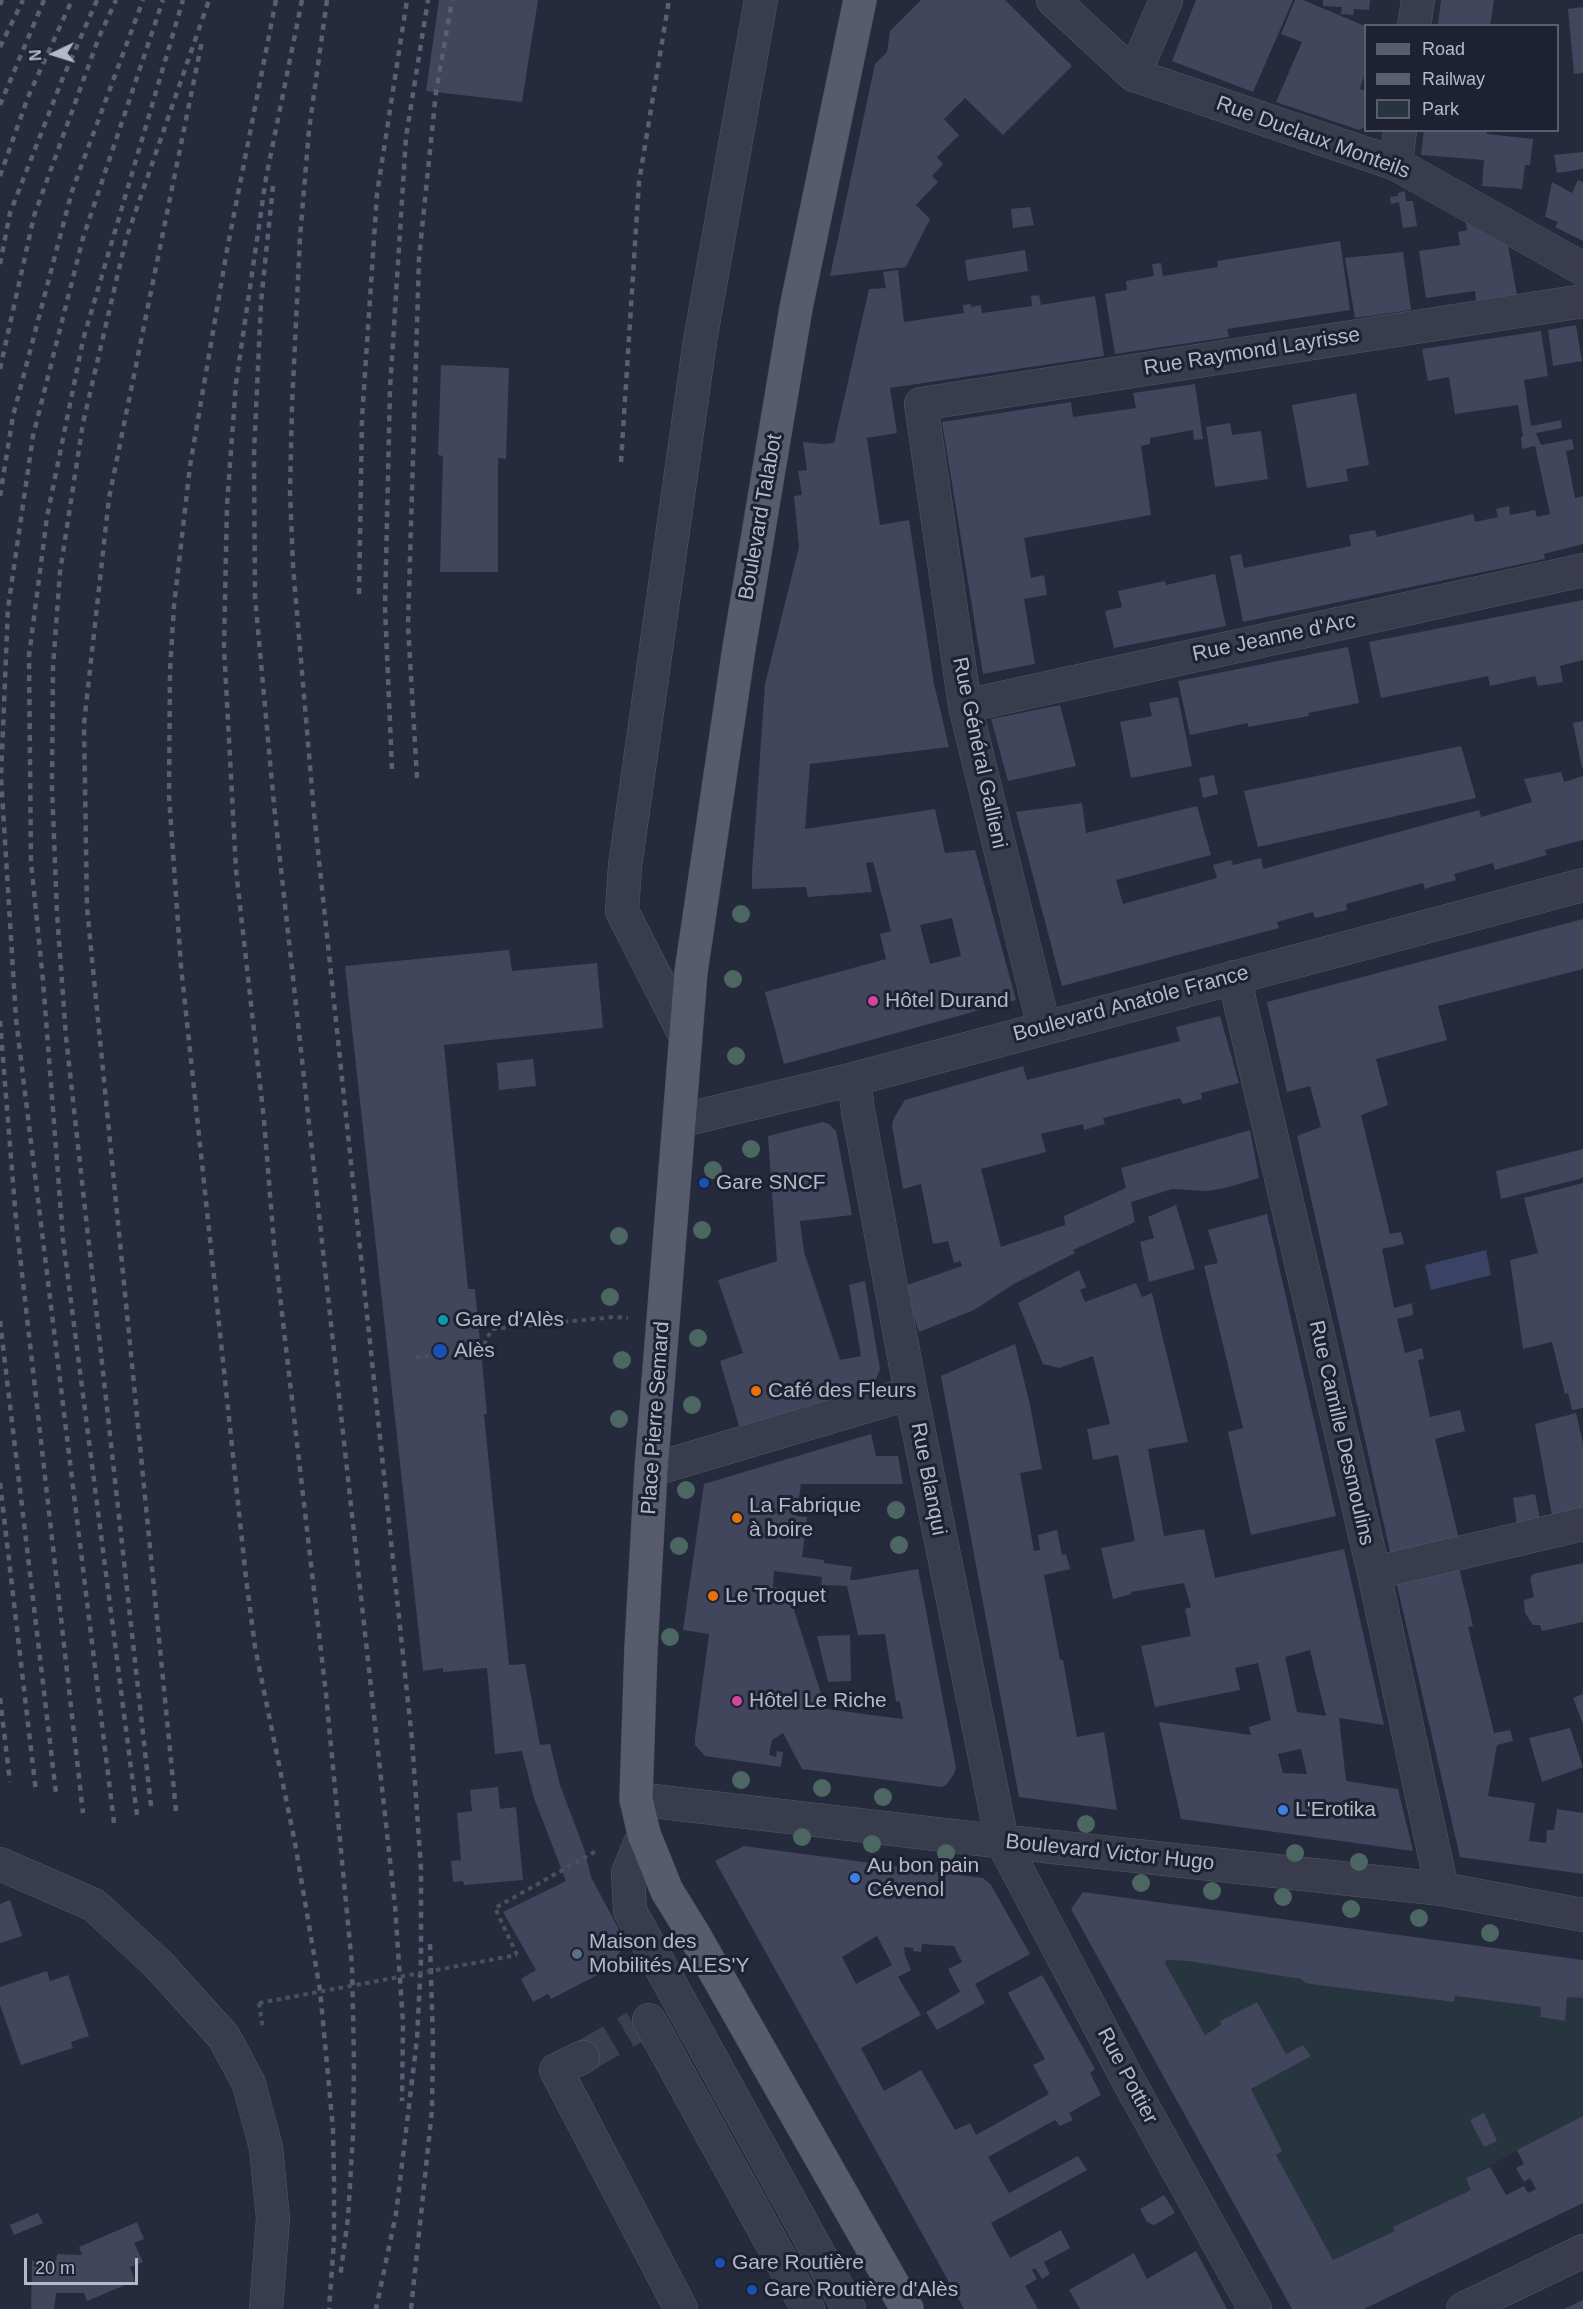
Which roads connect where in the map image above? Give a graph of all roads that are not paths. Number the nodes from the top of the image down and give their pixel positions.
1 (761, 0) edge
2 (860, 0) edge
3 (1053, 0) edge
4 (1166, 0) edge
5 (1418, 0) edge
6 (1414, 24) edge
7 (1134, 75) junction
8 (1400, 132) edge
9 (1396, 164) junction
10 (1583, 269) edge
11 (1583, 301) edge
12 (921, 404) joint
13 (1583, 570) edge
14 (965, 706) junction
15 (1583, 885) edge
16 (1234, 977) junction
17 (1044, 1027) junction
18 (686, 1037) junction
19 (854, 1079) junction
20 (679, 1121) junction
21 (911, 1394) junction
22 (651, 1470) junction
23 (1583, 1524) edge
24 (1374, 1573) junction
25 (636, 1799) junction
26 (644, 1834) junction
27 (1002, 1841) junction
28 (0, 1864) edge
29 (1442, 1889) junction
30 (1583, 1914) edge
31 (680, 2002) junction
32 (583, 2057) tunnel mouth
33 (1583, 2251) edge
34 (1481, 2305) edge
35 (266, 2309) edge
36 (681, 2309) edge
37 (808, 2309) edge
38 (849, 2309) edge
39 (907, 2309) edge
40 (1255, 2309) edge

1 - 18 street
2 - 18 main road, Boulevard Talabot
3 - 7 street, Rue Duclaux Monteils
4 - 7 street
5 - 6 street
7 - 9 street, Rue Duclaux Monteils
8 - 9 street
9 - 10 street, Rue Duclaux Monteils
11 - 12 street, Rue Raymond Layrisse
12 - 14 street, Rue Général Gallieni
13 - 14 street, Rue Jeanne d'Arc
14 - 17 street, Rue Général Gallieni
15 - 16 street, Boulevard Anatole France
16 - 17 street, Boulevard Anatole France
16 - 24 street, Rue Camille Desmoulins
17 - 19 street, Boulevard Anatole France
18 - 20 main road, Place Pierre Semard
19 - 20 street, Boulevard Anatole France
19 - 21 street, Rue Blanqui
20 - 22 main road, Place Pierre Semard
21 - 22 street
21 - 27 street, Rue Blanqui
22 - 25 main road, Place Pierre Semard
23 - 24 street
24 - 29 street, Rue Camille Desmoulins
25 - 26 main road, Place Pierre Semard
25 - 27 street, Boulevard Victor Hugo
26 - 31 street
26 - 39 main road, Place Pierre Semard
27 - 29 street, Boulevard Victor Hugo
27 - 40 street, Rue Pottier
28 - 35 street
29 - 30 street, Boulevard Victor Hugo
31 - 37 street
31 - 38 street
32 - 36 street
33 - 34 street

